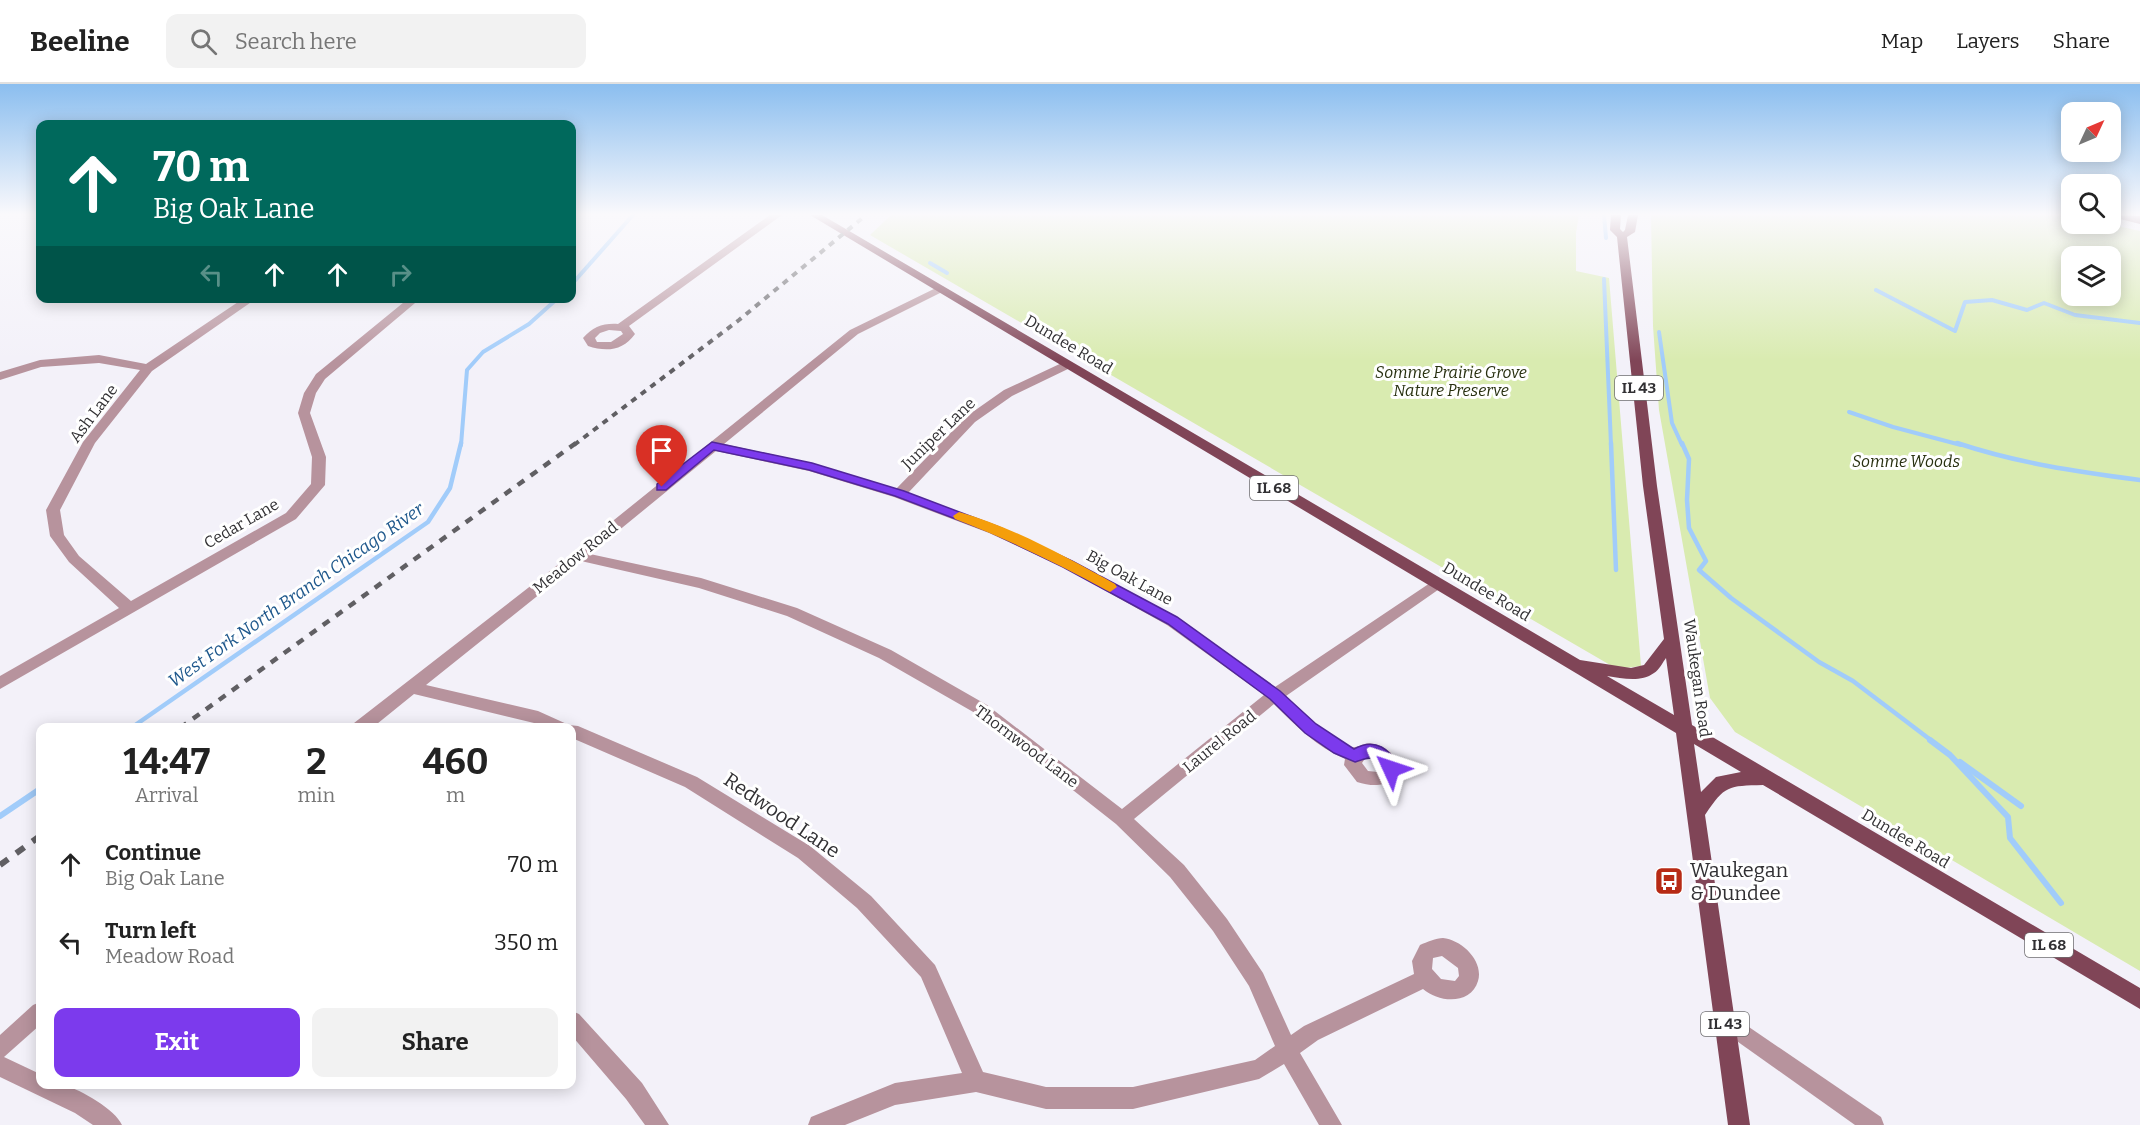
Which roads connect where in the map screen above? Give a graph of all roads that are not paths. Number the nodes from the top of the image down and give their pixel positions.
1 (709, 264) edge
2 (897, 264) edge
3 (1625, 264) edge
4 (940, 289) junction
5 (245, 303) edge
6 (410, 303) edge
7 (621, 327) dead end
8 (1066, 365) junction
9 (148, 368) junction
10 (0, 376) edge
11 (712, 446) junction
12 (899, 494) junction
13 (578, 556) junction
14 (1438, 585) junction
15 (129, 608) junction
16 (1671, 640) junction
17 (1570, 663) junction
18 (0, 683) edge
19 (412, 688) junction
20 (1275, 695) junction
21 (366, 723) edge
22 (551, 723) edge
23 (1683, 730) junction
24 (576, 733) edge
25 (1355, 756) dead end
26 (1765, 778) junction
27 (1695, 815) junction
28 (1122, 819) junction
29 (1425, 978) dead end
30 (2140, 999) edge
31 (36, 1016) edge
32 (1724, 1020) junction
33 (576, 1026) edge
34 (0, 1049) edge
35 (1287, 1050) junction
36 (0, 1066) edge
37 (976, 1081) junction
38 (36, 1083) edge
39 (49, 1089) edge
40 (111, 1125) edge
41 (658, 1125) edge
42 (819, 1125) edge
43 (1331, 1125) edge
44 (1739, 1125) edge
45 (1873, 1125) edge

1 - 7 street
2 - 4 main road, Dundee Road / IL 68
3 - 16 main road, Waukegan Road / IL 43
4 - 8 main road, Dundee Road / IL 68
4 - 11 street, Meadow Road
5 - 9 street, Ash Lane
6 - 15 street, Cedar Lane
8 - 12 street, Juniper Lane
8 - 14 main road, Dundee Road / IL 68
9 - 10 street
9 - 15 street, Ash Lane
11 - 12 street, Big Oak Lane
11 - 13 street, Meadow Road
12 - 20 street, Big Oak Lane
13 - 19 street, Meadow Road
13 - 28 street, Thornwood Lane
14 - 17 main road, Dundee Road / IL 68
14 - 20 street, Laurel Road
15 - 18 street, Cedar Lane
16 - 17 main road
16 - 23 main road, Waukegan Road / IL 43
17 - 23 main road, Dundee Road / IL 68
19 - 21 street, Meadow Road
19 - 22 street
20 - 25 street, Big Oak Lane
20 - 28 street, Laurel Road
23 - 26 main road, Dundee Road / IL 68
23 - 27 main road, Waukegan Road / IL 43
24 - 37 street, Redwood Lane
26 - 27 main road
26 - 30 main road, Dundee Road / IL 68
27 - 32 main road, Waukegan Road / IL 43
28 - 35 street, Thornwood Lane
29 - 35 street
31 - 34 street
32 - 44 main road, Waukegan Road / IL 43
32 - 45 street
33 - 41 street
35 - 37 street
35 - 43 street, Thornwood Lane
36 - 38 street
37 - 42 street
39 - 40 street

